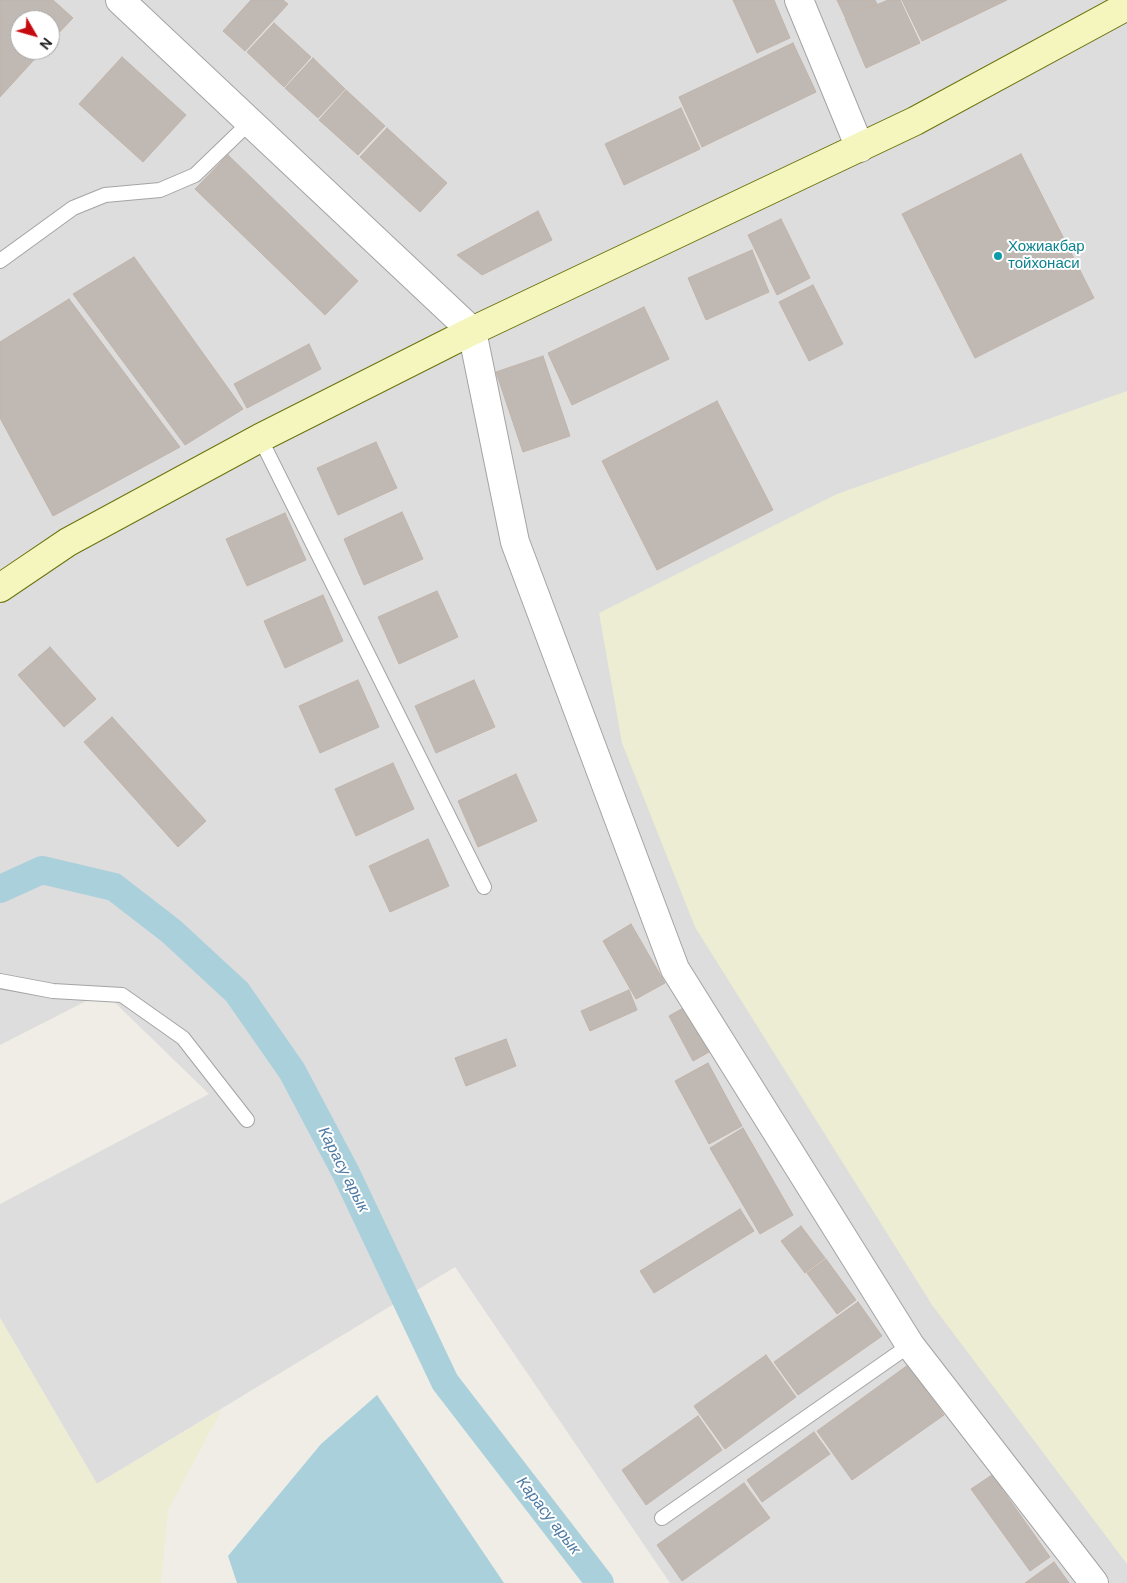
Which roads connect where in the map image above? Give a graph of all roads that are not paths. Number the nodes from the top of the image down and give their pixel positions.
1 (120, 0) edge
2 (799, 0) edge
3 (1127, 6) edge
4 (250, 122) junction
5 (860, 148) junction
6 (0, 261) edge
7 (472, 331) junction
8 (260, 438) junction
9 (0, 588) edge
10 (484, 887) dead end
11 (0, 981) edge
12 (247, 1120) dead end
13 (910, 1345) junction
14 (662, 1518) dead end
15 (1094, 1583) edge

1 - 4 street
2 - 5 street
3 - 5 main road
4 - 6 lane
4 - 7 street
5 - 7 main road
7 - 8 main road
7 - 13 street
8 - 9 main road
8 - 10 lane
11 - 12 lane
13 - 14 lane
13 - 15 street

